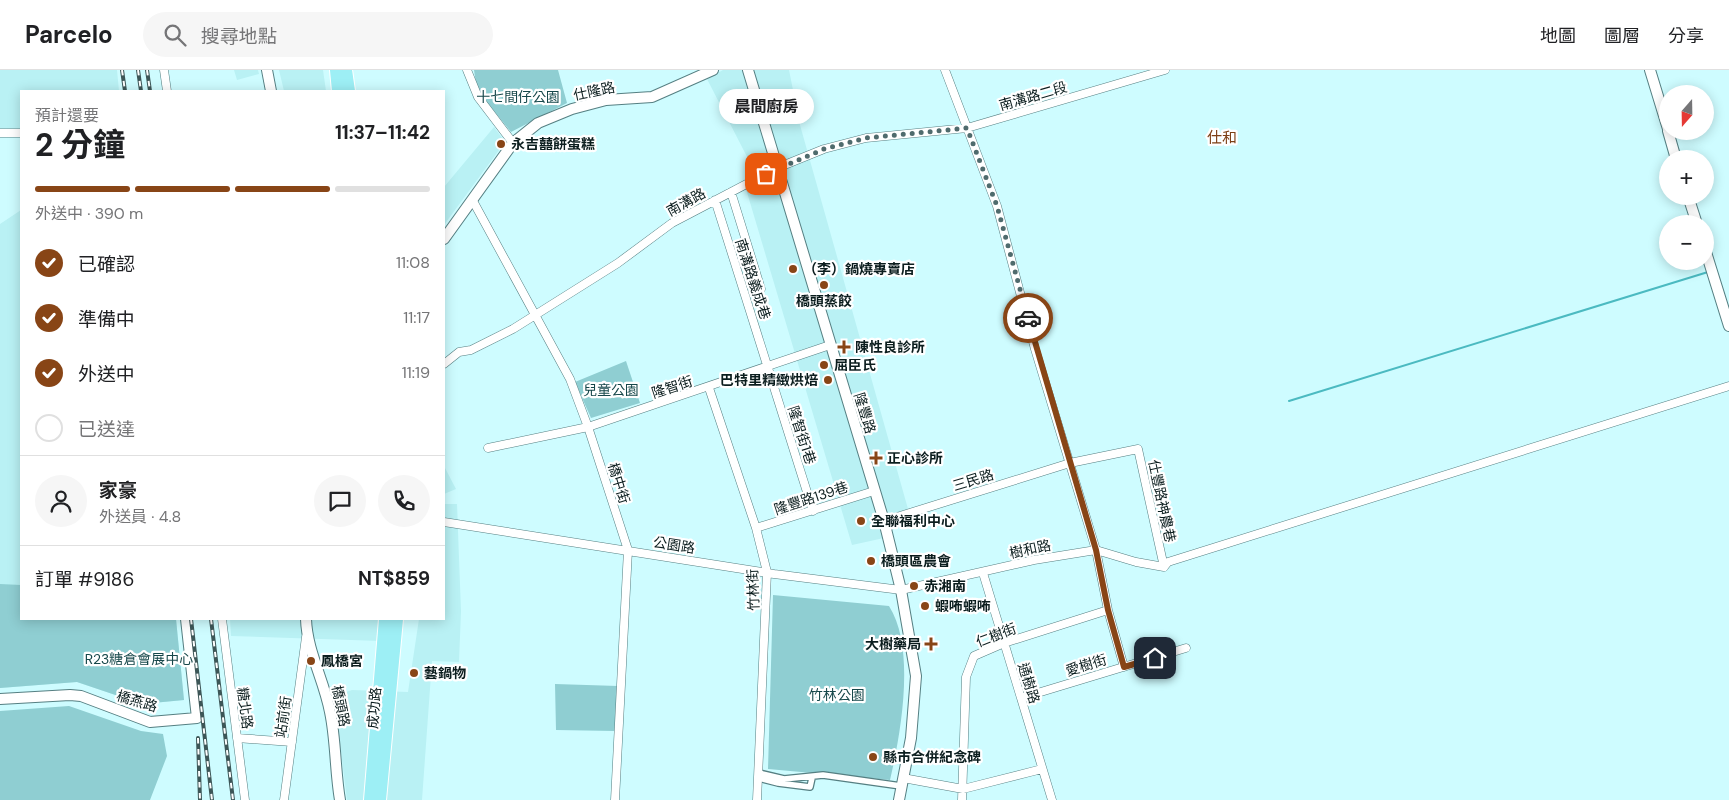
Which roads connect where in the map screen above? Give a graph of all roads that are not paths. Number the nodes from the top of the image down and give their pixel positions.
1 (164, 70) edge
2 (267, 70) edge
3 (336, 70) edge
4 (346, 70) edge
5 (467, 70) edge
6 (713, 70) edge
7 (748, 70) edge
8 (945, 70) edge
9 (1165, 70) edge
10 (1650, 70) edge
11 (167, 90) edge
12 (271, 90) edge
13 (338, 90) edge
14 (349, 90) edge
15 (1659, 100) edge
16 (967, 128) junction
17 (0, 133) edge
18 (20, 133) edge
19 (513, 143) junction
20 (777, 168) junction
21 (731, 192) junction
22 (715, 200) junction
23 (473, 201) junction
24 (445, 238) edge
25 (1711, 270) edge
26 (761, 289) dead end
27 (534, 315) junction
28 (1729, 326) edge
29 (830, 345) junction
30 (445, 363) edge
31 (767, 366) junction
32 (1729, 386) edge
33 (709, 388) junction
34 (588, 427) junction
35 (488, 448) dead end
36 (1070, 463) junction
37 (874, 491) junction
38 (813, 511) junction
39 (884, 521) junction
40 (445, 522) edge
41 (756, 528) junction
42 (628, 550) junction
43 (1096, 550) junction
44 (1164, 567) junction
45 (768, 572) junction
46 (983, 573) junction
47 (901, 590) junction
48 (1108, 610) junction
49 (186, 620) edge
50 (222, 620) edge
51 (306, 620) edge
52 (385, 620) edge
53 (397, 620) edge
54 (306, 638) junction
55 (1004, 644) junction
56 (1186, 648) dead end
57 (1124, 667) junction
58 (1021, 698) junction
59 (0, 699) edge
60 (237, 738) junction
61 (292, 742) junction
62 (1042, 769) junction
63 (759, 776) junction
64 (812, 778) dead end
65 (784, 782) junction
66 (902, 782) junction
67 (963, 789) junction
68 (245, 800) edge
69 (284, 800) edge
70 (340, 800) edge
71 (370, 800) edge
72 (380, 800) edge
73 (616, 800) edge
74 (757, 800) edge
75 (899, 800) edge
76 (962, 800) edge
77 (1052, 800) edge

1 - 11 street
2 - 12 street
3 - 13 main road
4 - 14 main road
5 - 19 street
6 - 19 street, 仕隆路
7 - 20 street, 隆豐路
8 - 16 street
9 - 16 street, 南溝路二段
10 - 15 street
16 - 20 street, 南溝路
16 - 36 street
17 - 18 street
19 - 23 street, 仕隆路
20 - 21 street, 南溝路
20 - 29 street, 隆豐路
21 - 22 street, 南溝路
21 - 26 street
22 - 27 street, 南溝路
22 - 31 street, 南溝路義成巷
23 - 24 street, 仕隆路
23 - 27 street, 橋中街
25 - 28 street
27 - 30 street, 南溝路
27 - 34 street, 橋中街
29 - 31 street, 隆智街
29 - 37 street, 隆豐路
31 - 33 street, 隆智街
31 - 38 street, 隆智街1巷
32 - 44 street
33 - 34 street, 隆智街
33 - 41 street, 竹林街
34 - 35 street, 隆智街
34 - 42 street, 橋中街
36 - 39 street, 三民路
36 - 43 street
36 - 44 street, 仕豐路神農巷
37 - 38 street, 隆豐路139巷
37 - 39 street, 隆豐路
38 - 41 street, 隆豐路139巷
39 - 47 street, 隆豐路
40 - 42 street, 公園路
41 - 45 street, 竹林街
42 - 45 street, 公園路
42 - 73 street, 橋中街
43 - 44 street, 樹和路
43 - 46 street, 樹和路
43 - 48 street
45 - 47 street, 公園路
45 - 63 street, 竹林街
46 - 47 street, 樹和路
46 - 55 street, 通樹路
47 - 66 street, 隆豐路
48 - 55 street, 仁樹街
48 - 57 street
49 - 59 street, 橋燕路
50 - 60 street, 糖北路
51 - 54 street, 橋頭路
52 - 71 main road, 成功路
53 - 72 main road, 成功路
54 - 61 street, 站前街
54 - 70 street, 橋頭路
55 - 58 street, 通樹路
55 - 67 street, 仁樹街
56 - 57 street, 愛樹街
57 - 58 street, 愛樹街
58 - 62 street, 通樹路
60 - 61 street
60 - 68 street, 糖北路
61 - 69 street, 站前街
62 - 67 street
62 - 77 street, 通樹路
63 - 65 street
63 - 74 street, 竹林街
64 - 65 street
65 - 66 street
66 - 67 street
66 - 75 street, 隆豐路
67 - 76 street, 仁樹街

